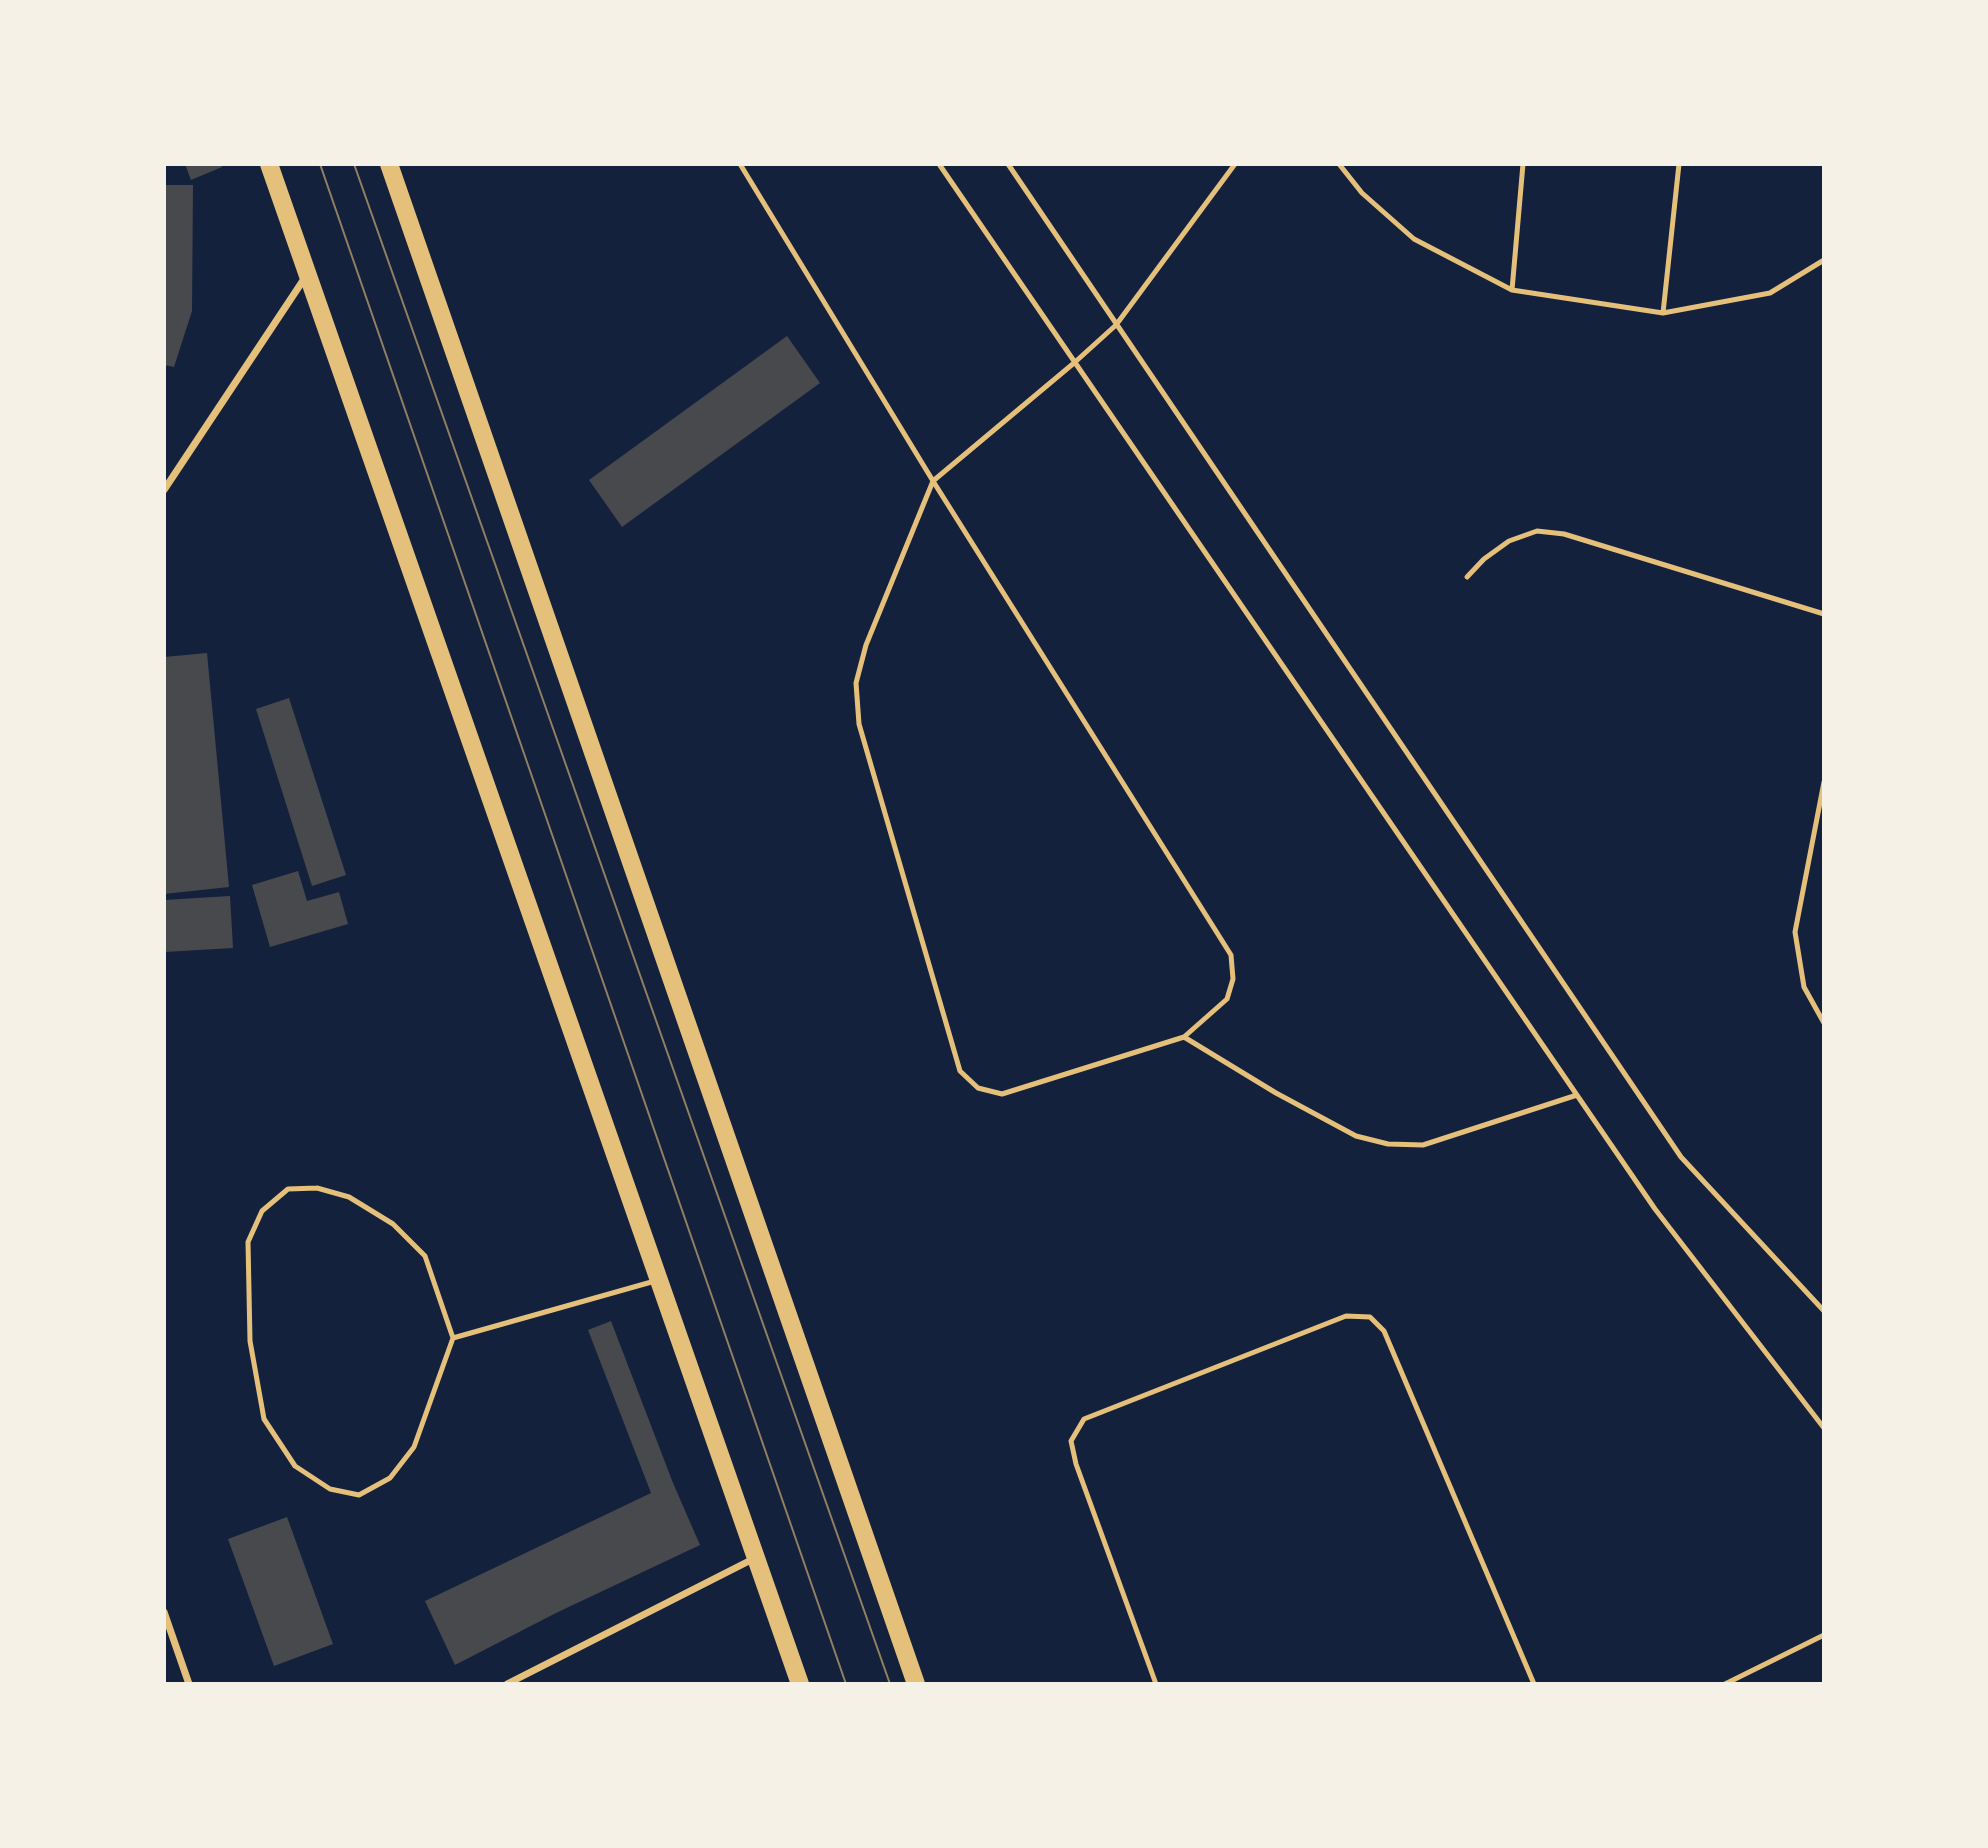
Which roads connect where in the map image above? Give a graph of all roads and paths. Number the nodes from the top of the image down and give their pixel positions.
1 (269, 164) edge
2 (389, 164) edge
3 (740, 164) edge
4 (939, 164) edge
5 (1008, 164) edge
6 (1235, 164) edge
7 (1339, 164) edge
8 (1523, 164) edge
9 (1679, 164) edge
10 (1824, 260) edge
11 (306, 275) junction
12 (1512, 290) junction
13 (1663, 313) junction
14 (1116, 325) junction
15 (1074, 363) junction
16 (933, 481) junction
17 (164, 490) edge
18 (1467, 577) dead end
19 (1824, 614) edge
20 (1824, 782) edge
21 (1824, 1023) edge
22 (1184, 1037) junction
23 (1577, 1095) junction
24 (659, 1280) junction
25 (1824, 1311) edge
26 (453, 1338) junction
27 (1824, 1428) edge
28 (757, 1557) junction
29 (164, 1612) edge
30 (1824, 1635) edge
31 (189, 1684) edge
32 (507, 1684) edge
33 (800, 1684) edge
34 (916, 1684) edge
35 (1156, 1684) edge
36 (1534, 1684) edge
37 (1725, 1684) edge

1 - 11 main road
2 - 34 main road
3 - 16 lane
4 - 15 lane
5 - 14 lane
6 - 14 lane
7 - 12 lane
8 - 12 lane
9 - 13 lane
10 - 13 lane
11 - 17 street
11 - 24 main road
12 - 13 lane
14 - 15 lane
14 - 25 lane
15 - 16 lane
15 - 23 lane
16 - 22 lane
16 - 22 lane
18 - 19 lane
20 - 21 lane
22 - 23 lane
23 - 27 lane
24 - 26 lane
24 - 28 main road
26 - 26 lane
28 - 32 street
28 - 33 main road
29 - 31 street
30 - 37 lane
35 - 36 lane

